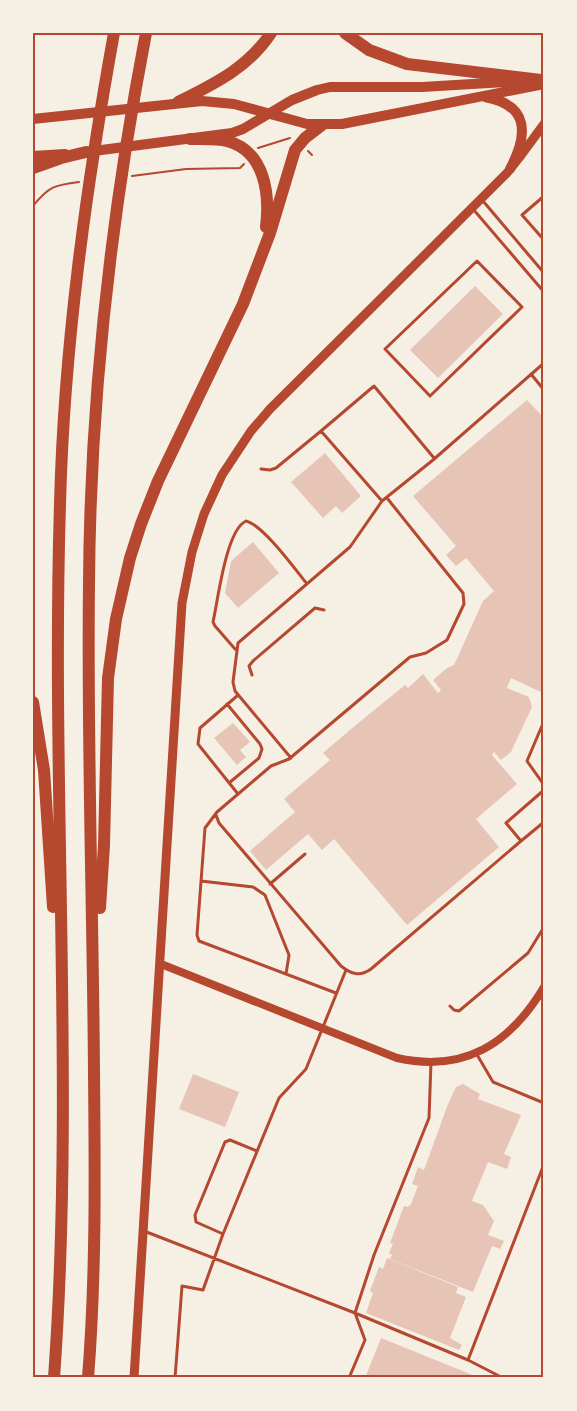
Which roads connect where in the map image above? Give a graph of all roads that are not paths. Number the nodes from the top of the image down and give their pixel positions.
1 (114, 33) edge
2 (146, 33) edge
3 (271, 33) edge
4 (345, 33) edge
5 (543, 81) edge
6 (479, 96) junction
7 (178, 102) junction
8 (268, 113) junction
9 (33, 119) edge
10 (322, 125) junction
11 (543, 129) edge
12 (190, 139) junction
13 (86, 152) junction
14 (33, 156) edge
15 (33, 168) edge
16 (510, 169) junction
17 (544, 196) edge
18 (481, 199) junction
19 (472, 208) junction
20 (544, 240) edge
21 (544, 273) edge
22 (544, 292) edge
23 (247, 294) junction
24 (385, 349) joint
25 (544, 363) edge
26 (531, 374) junction
27 (544, 390) edge
28 (321, 431) junction
29 (435, 459) junction
30 (261, 469) dead end
31 (387, 498) junction
32 (382, 501) junction
33 (307, 584) junction
34 (324, 610) dead end
35 (236, 650) junction
36 (252, 675) dead end
37 (238, 695) junction
38 (33, 702) edge
39 (227, 705) junction
40 (544, 722) edge
41 (291, 758) junction
42 (229, 783) junction
43 (544, 784) edge
44 (544, 790) edge
45 (238, 794) junction
46 (216, 815) junction
47 (544, 822) edge
48 (521, 841) junction
49 (305, 854) dead end
50 (201, 881) junction
51 (270, 884) junction
52 (544, 927) edge
53 (161, 964) junction
54 (346, 970) junction
55 (286, 974) junction
56 (544, 987) edge
57 (94, 990) junction
58 (336, 993) junction
59 (450, 1006) dead end
60 (321, 1027) junction
61 (61, 1042) junction
62 (476, 1053) junction
63 (432, 1062) junction
64 (544, 1103) edge
65 (257, 1151) junction
66 (544, 1164) edge
67 (144, 1231) junction
68 (223, 1234) junction
69 (214, 1257) junction
70 (355, 1313) junction
71 (468, 1360) junction
72 (54, 1378) edge
73 (88, 1378) edge
74 (135, 1378) edge
75 (175, 1378) edge
76 (349, 1378) edge
77 (503, 1378) edge

1 - 61 highway
2 - 57 highway
3 - 7 highway
4 - 5 highway
5 - 6 main road
5 - 8 main road
6 - 10 main road
6 - 16 main road
7 - 8 main road
7 - 9 main road
8 - 10 main road
8 - 12 main road
10 - 23 highway
11 - 16 main road
12 - 13 main road
12 - 23 highway
13 - 14 main road
13 - 15 highway
16 - 18 main road
17 - 20 lane
18 - 19 main road
18 - 21 lane
19 - 22 lane
19 - 53 main road
23 - 57 highway
24 - 24 lane
25 - 26 lane
26 - 27 lane
26 - 29 lane
28 - 29 lane
28 - 30 lane
28 - 32 lane
29 - 31 lane
31 - 32 lane
31 - 41 lane
32 - 33 lane
33 - 35 lane
33 - 35 lane
34 - 36 lane
35 - 37 lane
37 - 39 lane
37 - 41 lane
38 - 61 highway
39 - 42 lane
39 - 42 lane
40 - 43 lane
41 - 45 lane
42 - 45 lane
44 - 48 lane
45 - 46 lane
46 - 50 lane
46 - 51 lane
47 - 48 lane
48 - 54 lane
49 - 51 lane
50 - 55 lane
50 - 55 lane
51 - 54 lane
52 - 59 lane
53 - 60 street
53 - 67 main road
54 - 58 lane
55 - 58 lane
56 - 62 street
57 - 73 highway
58 - 60 lane
60 - 63 street
60 - 65 lane
61 - 72 highway
62 - 63 street
62 - 64 lane
63 - 70 lane
65 - 68 lane
65 - 68 lane
66 - 71 lane
67 - 69 lane
67 - 74 main road
68 - 69 lane
69 - 70 lane
69 - 75 lane
70 - 71 lane
70 - 76 lane
71 - 77 lane

